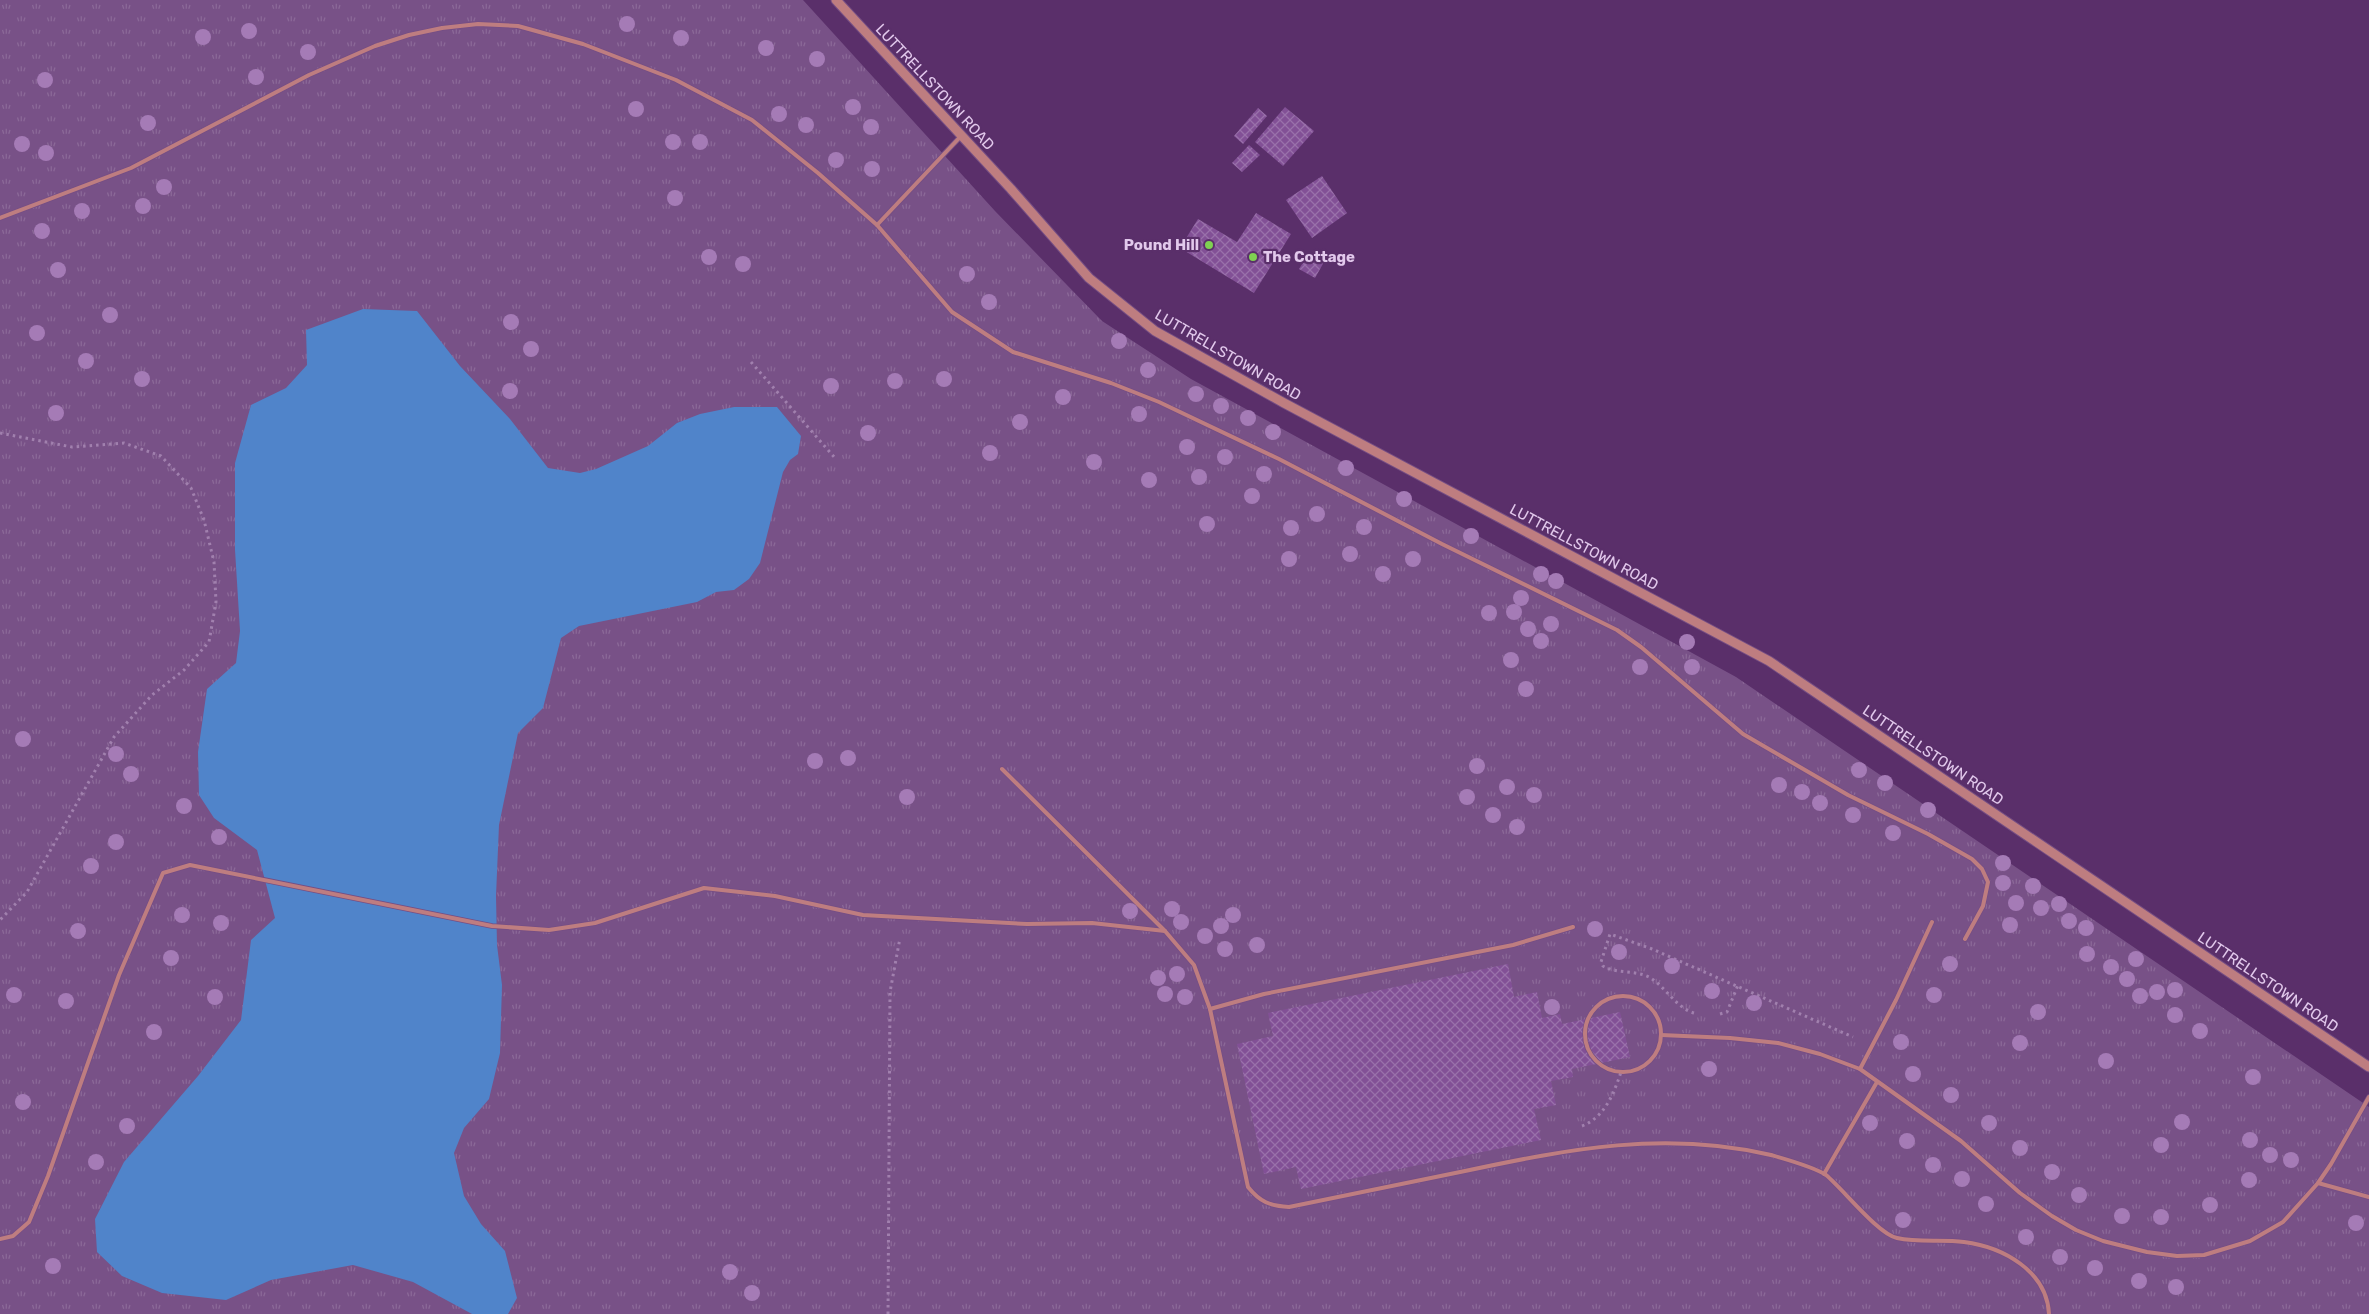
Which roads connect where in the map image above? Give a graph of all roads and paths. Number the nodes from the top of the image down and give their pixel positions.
1 (836, 0) edge
2 (962, 135) junction
3 (0, 218) edge
4 (877, 225) junction
5 (751, 362) dead end
6 (0, 432) edge
7 (835, 458) dead end
8 (1002, 769) dead end
9 (903, 917) junction
10 (0, 920) edge
11 (1932, 922) dead end
12 (1573, 927) dead end
13 (1165, 931) junction
14 (1965, 940) dead end
15 (1738, 985) junction
16 (1210, 1009) junction
17 (1698, 1014) dead end
18 (1712, 1015) dead end
19 (1662, 1035) junction
20 (1872, 1045) junction
21 (2369, 1067) edge
22 (1860, 1069) junction
23 (1621, 1072) junction
24 (1877, 1082) junction
25 (2369, 1097) edge
26 (1574, 1129) dead end
27 (1824, 1174) junction
28 (2318, 1183) junction
29 (2369, 1197) edge
30 (0, 1240) edge
31 (888, 1314) edge
32 (2049, 1314) edge

1 - 2 street, LUTTRELLSTOWN ROAD
2 - 4 lane
2 - 21 street, LUTTRELLSTOWN ROAD
3 - 4 lane
4 - 14 lane
5 - 7 path
6 - 10 path
8 - 13 lane
9 - 13 lane
9 - 30 lane
9 - 31 path
11 - 20 lane
12 - 16 lane
13 - 16 lane
15 - 17 path
15 - 18 path
15 - 20 path
16 - 27 lane
19 - 22 lane
19 - 23 lane
19 - 23 lane
20 - 22 lane
22 - 24 lane
23 - 26 path
24 - 27 lane
24 - 28 lane
25 - 28 lane
27 - 32 lane
28 - 29 lane

